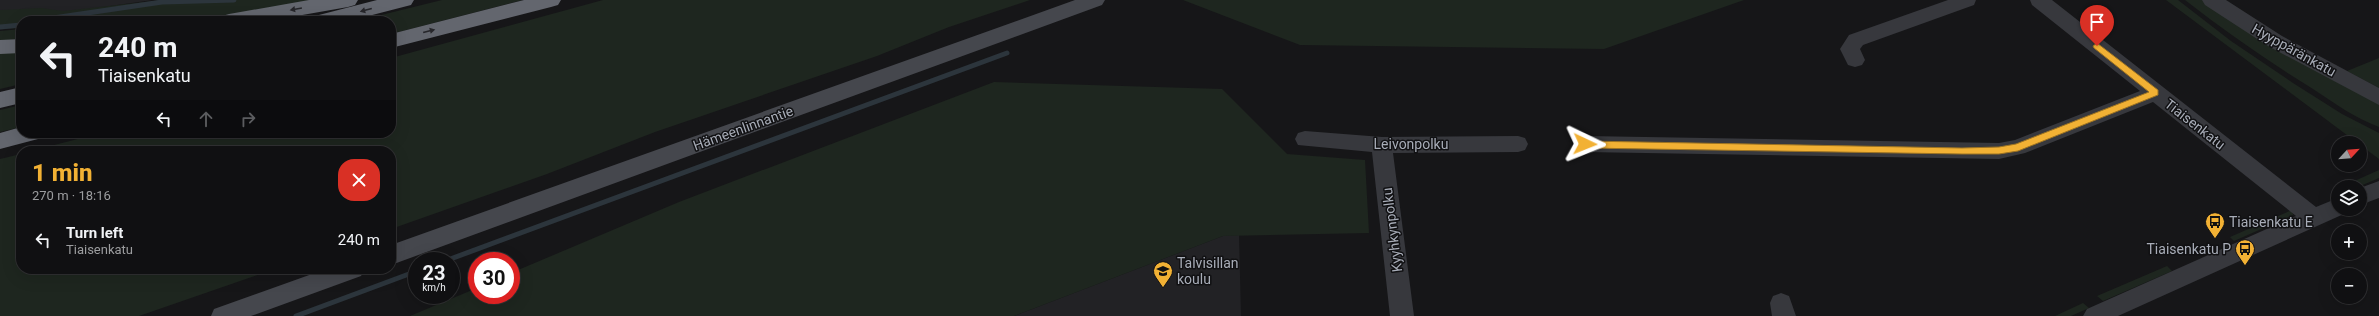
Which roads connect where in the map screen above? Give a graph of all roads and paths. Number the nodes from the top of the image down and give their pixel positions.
1 (348, 0) edge
2 (404, 0) edge
3 (551, 0) edge
4 (1095, 0) edge
5 (1967, 0) edge
6 (2039, 0) edge
7 (2212, 0) edge
8 (257, 16) edge
9 (342, 16) edge
10 (396, 40) edge
11 (16, 46) edge
12 (0, 48) edge
13 (1855, 60) dead end
14 (2155, 93) junction
15 (16, 96) edge
16 (2379, 97) edge
17 (0, 100) edge
18 (16, 136) edge
19 (1305, 139) dead end
20 (0, 140) edge
21 (1382, 144) junction
22 (1518, 144) dead end
23 (1585, 144) dead end
24 (2379, 189) edge
25 (2367, 194) edge
26 (2331, 211) edge
27 (2314, 218) junction
28 (396, 253) edge
29 (339, 274) edge
30 (224, 316) edge
31 (1402, 316) edge
32 (2095, 316) edge

1 -> 8 highway
2 -> 9 highway
10 -> 3 highway
4 - 28 main road, Hämeenlinnantie
5 - 13 street
6 - 14 street, Tiaisenkatu
7 - 16 street, Hyyppäränkatu
11 - 12 highway
14 - 23 street
14 - 27 street, Tiaisenkatu
15 - 17 highway
18 - 20 highway
19 - 21 street, Leivonpolku
21 - 22 street, Leivonpolku
21 - 31 street, Kyyhkynpolku
24 - 25 street
26 - 27 street
27 - 32 street
29 - 30 main road

